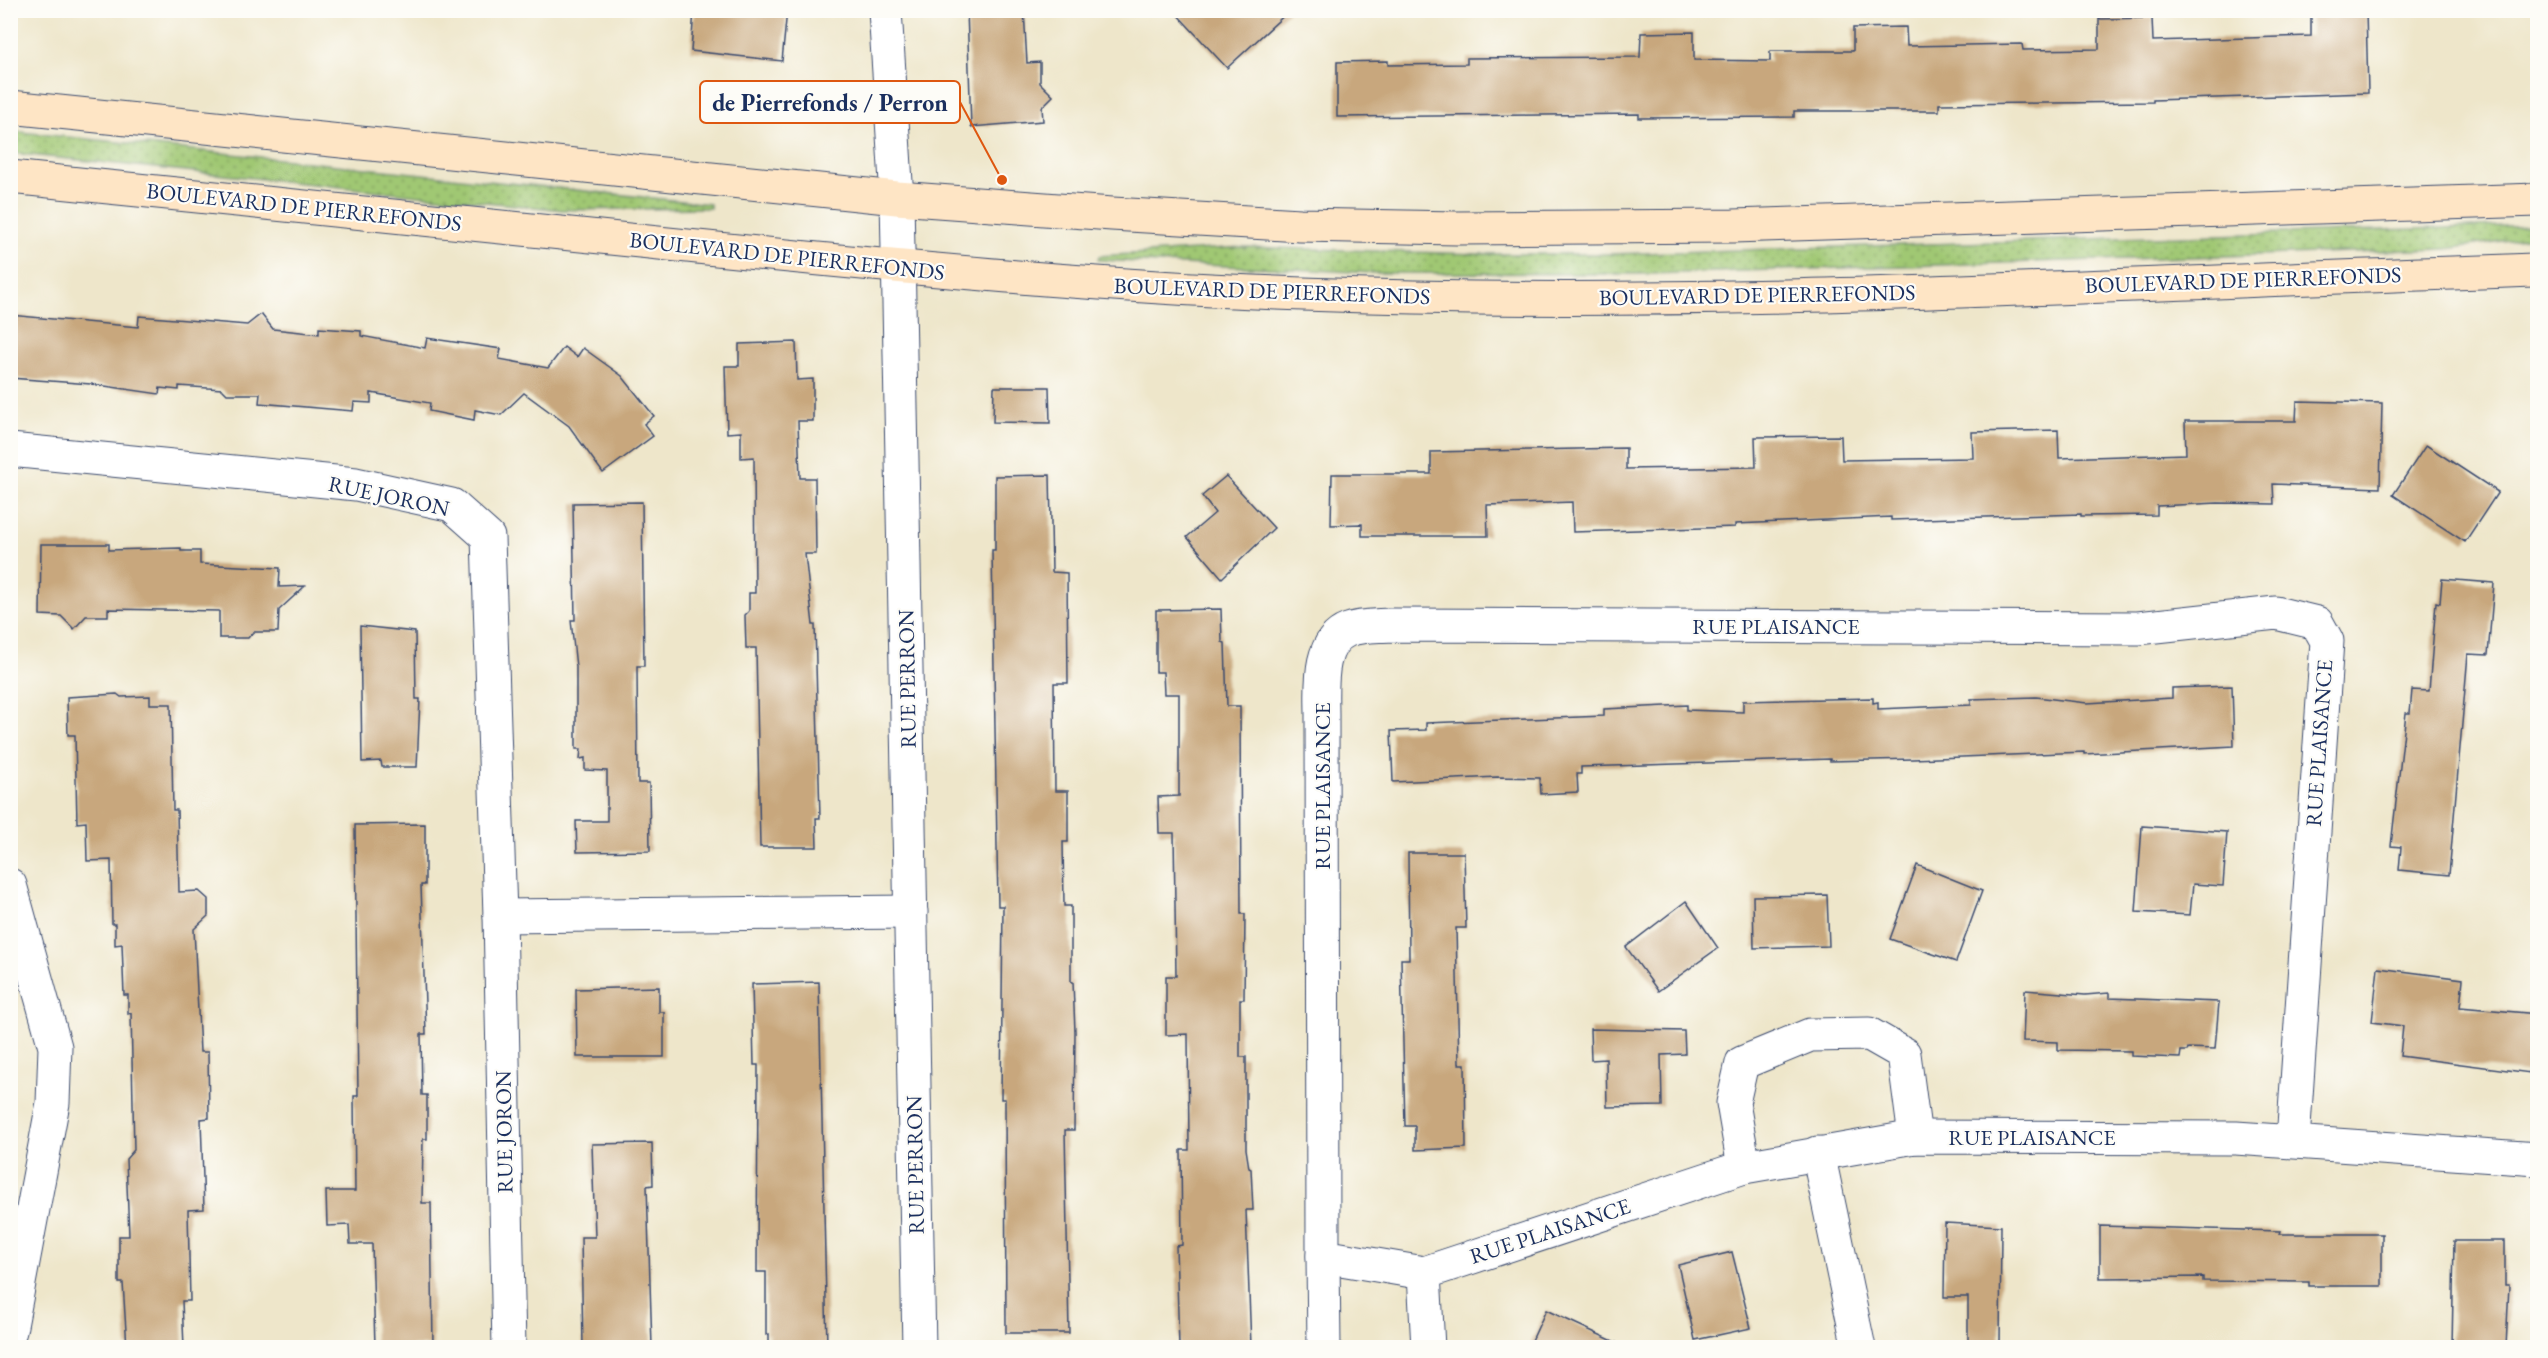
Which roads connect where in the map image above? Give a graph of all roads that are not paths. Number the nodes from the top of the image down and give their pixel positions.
1 (885, 10) edge
2 (10, 106) edge
3 (10, 177) edge
4 (897, 198) junction
5 (2538, 200) edge
6 (900, 269) junction
7 (2538, 270) edge
8 (10, 450) edge
9 (10, 885) edge
10 (911, 912) junction
11 (500, 916) junction
12 (1915, 1137) junction
13 (2293, 1141) junction
14 (1818, 1153) junction
15 (2538, 1159) edge
16 (1744, 1167) junction
17 (1323, 1256) junction
18 (1424, 1273) junction
19 (10, 1331) edge
20 (509, 1347) edge
21 (919, 1347) edge
22 (1324, 1347) edge
23 (1428, 1347) edge
24 (1859, 1347) edge

1 - 4 street, RUE PERRON
2 - 4 main road
3 - 6 main road, BOULEVARD DE PIERREFONDS
4 - 5 main road
4 - 6 street, RUE PERRON
6 - 7 main road, BOULEVARD DE PIERREFONDS
6 - 10 street, RUE PERRON
8 - 11 street, RUE JORON
9 - 19 street
10 - 11 street
10 - 21 street, RUE PERRON
11 - 20 street, RUE JORON
12 - 13 street, RUE PLAISANCE
12 - 14 street, RUE PLAISANCE
12 - 16 street, RUE PLAISANCE
13 - 15 street, RUE PLAISANCE
13 - 17 street, RUE PLAISANCE
14 - 16 street, RUE PLAISANCE
14 - 24 street
16 - 18 street, RUE PLAISANCE
17 - 18 street, RUE PLAISANCE
17 - 22 street, RUE PLAISANCE
18 - 23 street

